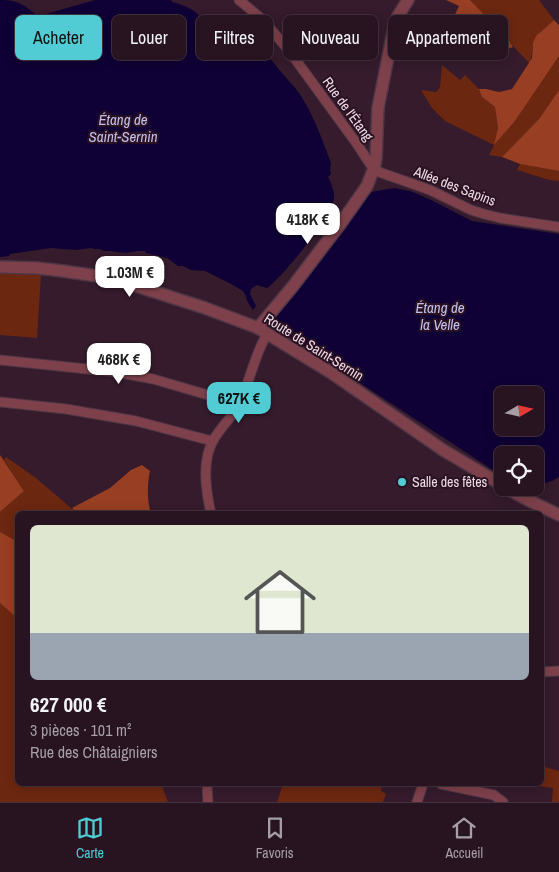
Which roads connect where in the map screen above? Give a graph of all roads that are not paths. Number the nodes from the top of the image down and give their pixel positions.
1 (239, 0) edge
2 (405, 1) edge
3 (374, 168) junction
4 (559, 227) edge
5 (0, 267) edge
6 (263, 331) junction
7 (0, 360) edge
8 (0, 402) edge
9 (239, 404) junction
10 (212, 441) junction
11 (494, 480) edge
12 (521, 496) edge
13 (211, 511) edge
14 (559, 515) edge
15 (559, 671) edge
16 (544, 672) edge
17 (207, 786) edge
18 (422, 786) edge
19 (451, 786) edge
20 (208, 802) edge
21 (417, 802) edge
22 (503, 802) edge

1 - 3 street, Rue de l'Étang
2 - 3 street
3 - 4 street, Allée des Sapins
3 - 6 street
5 - 6 street, Route de Saint-Sernin
6 - 9 street
6 - 11 street, Route de Saint-Sernin
7 - 9 street
8 - 10 street
9 - 10 street
10 - 13 street
12 - 14 street
15 - 16 street
17 - 20 street
18 - 21 street
19 - 22 street

